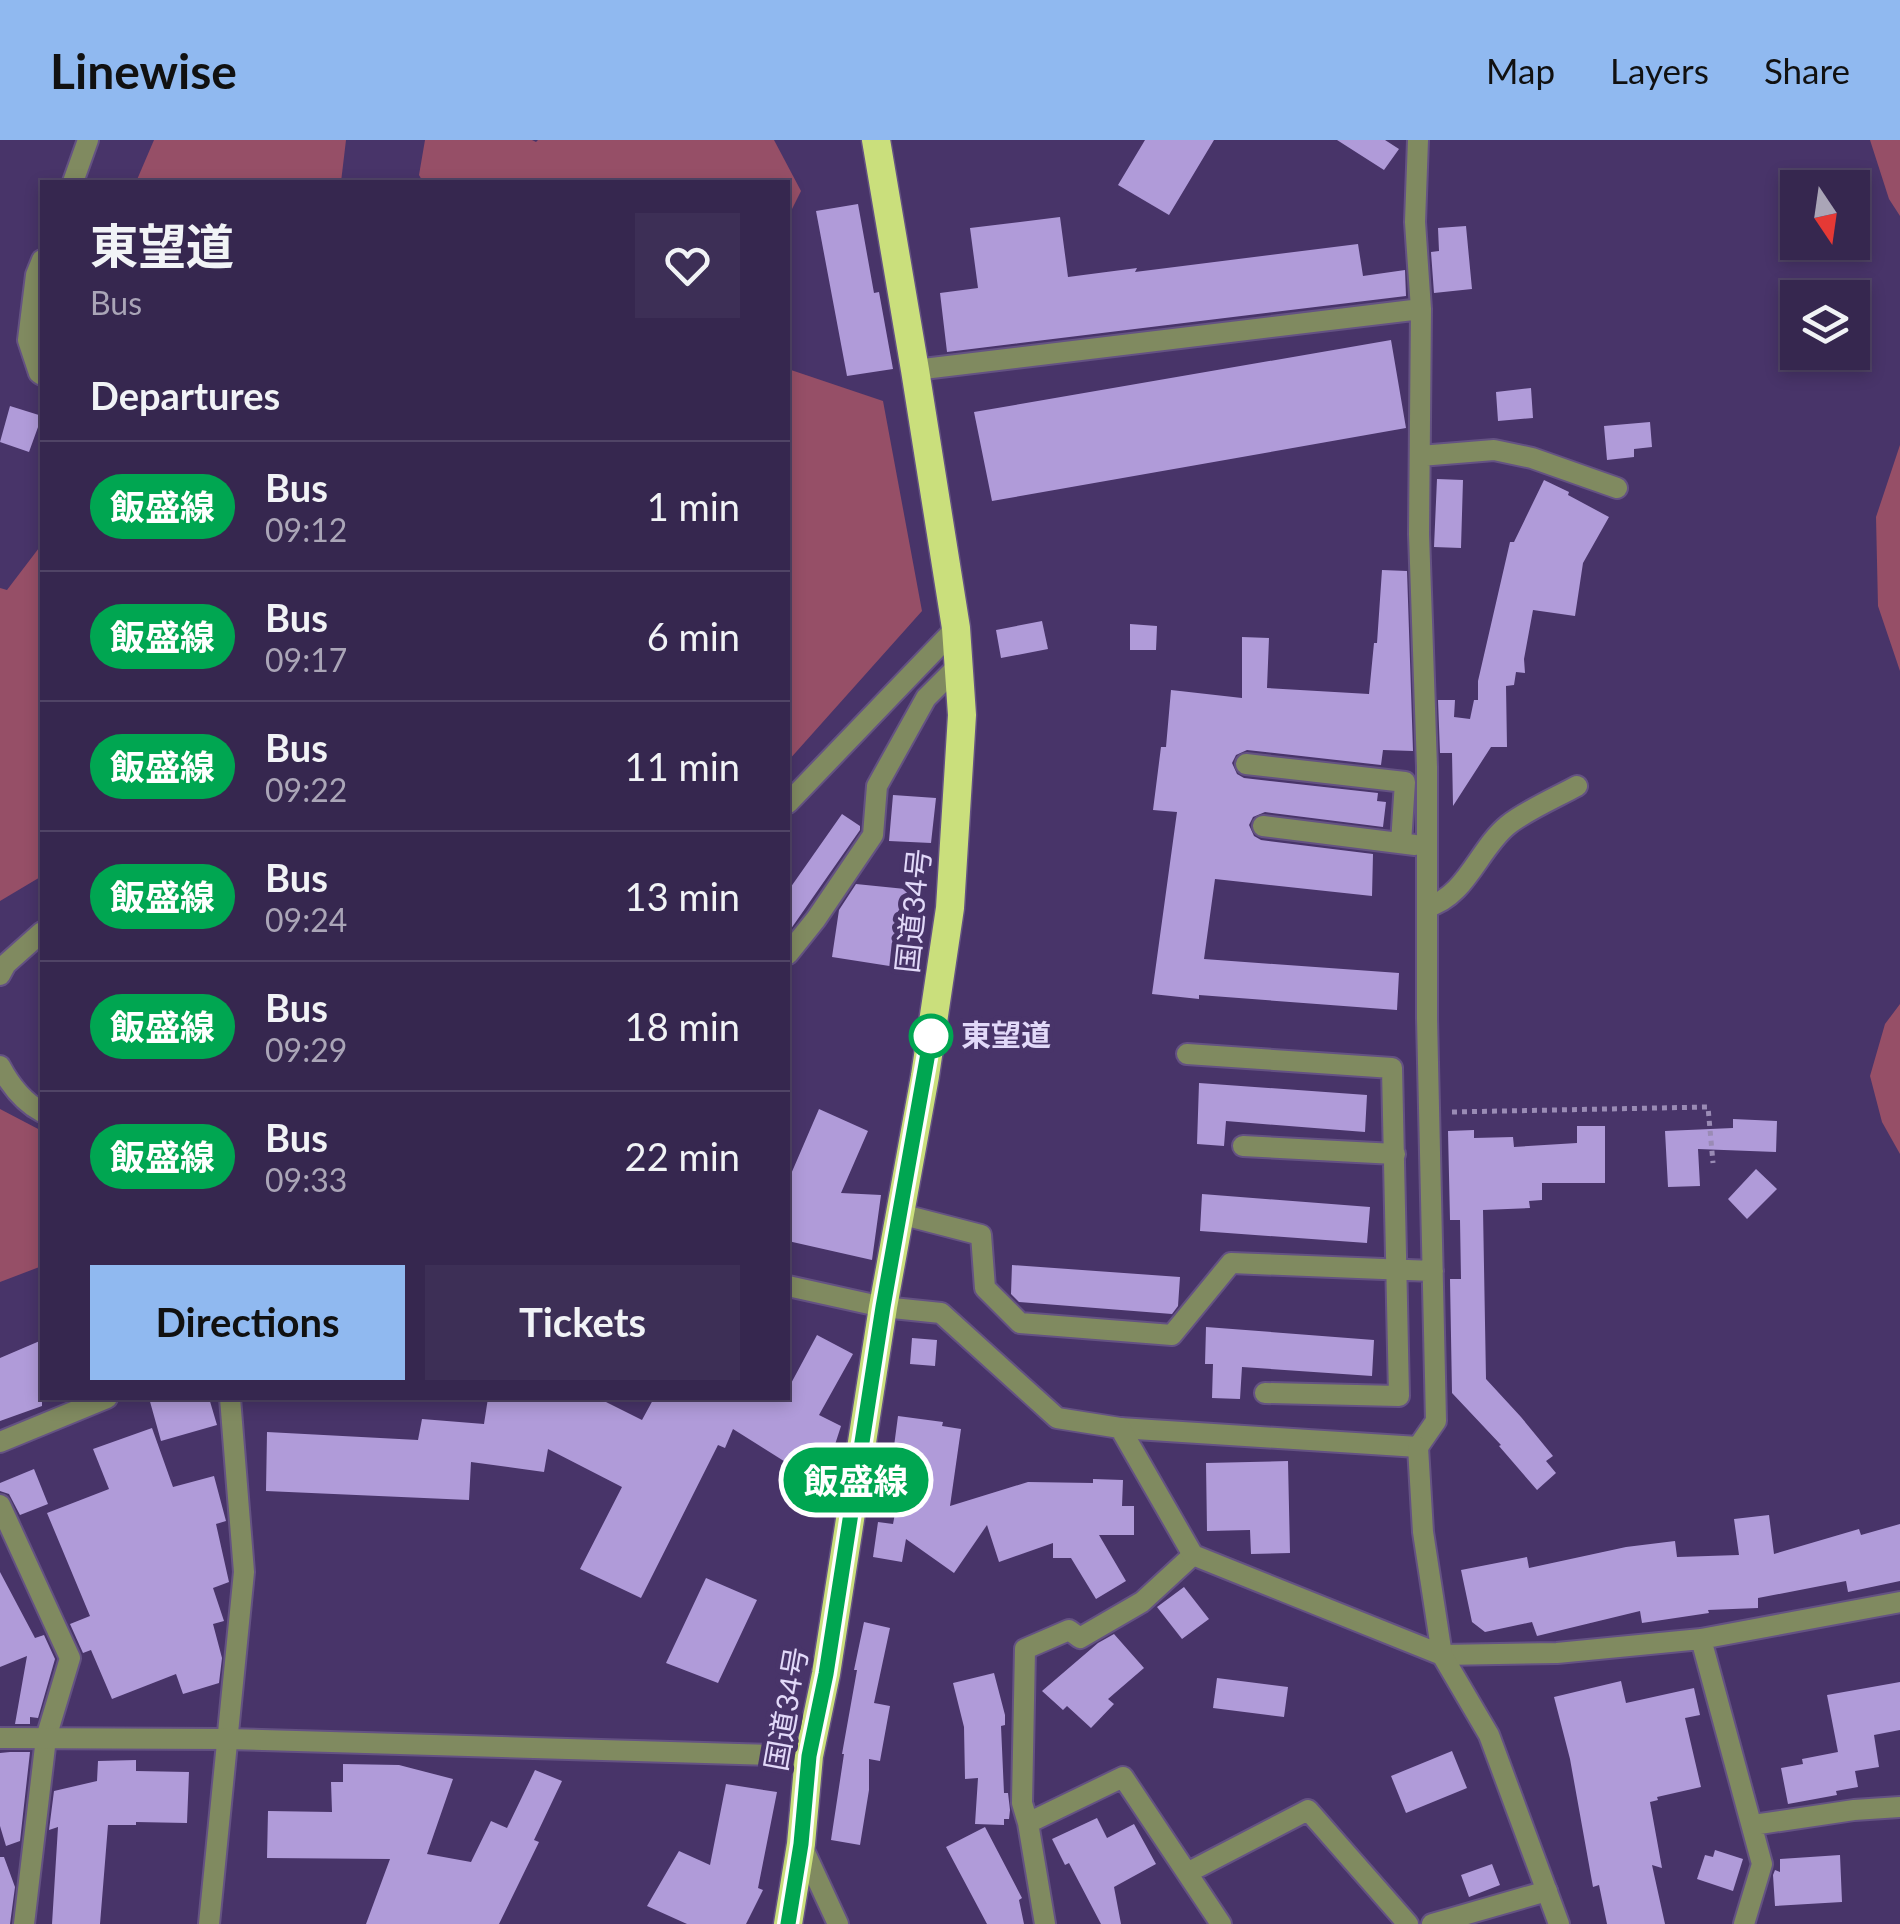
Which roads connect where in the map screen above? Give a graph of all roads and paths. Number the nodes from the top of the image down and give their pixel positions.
1 (88, 140) edge
2 (876, 140) edge
3 (1418, 140) edge
4 (74, 180) edge
5 (40, 265) edge
6 (1421, 309) junction
7 (915, 370) junction
8 (40, 374) edge
9 (1420, 456) junction
10 (1617, 488) dead end
11 (956, 628) junction
12 (958, 666) junction
13 (1246, 764) dead end
14 (1577, 786) dead end
15 (790, 801) edge
16 (1262, 826) dead end
17 (1401, 843) junction
18 (1427, 846) junction
19 (1427, 908) junction
20 (40, 934) edge
21 (790, 952) edge
22 (0, 975) edge
23 (1188, 1054) dead end
24 (0, 1066) edge
25 (40, 1111) edge
26 (1429, 1112) junction
27 (1244, 1146) dead end
28 (1394, 1154) junction
29 (1712, 1163) dead end
30 (900, 1214) junction
31 (1398, 1270) junction
32 (1434, 1271) junction
33 (790, 1286) edge
34 (883, 1307) junction
35 (1265, 1393) dead end
36 (102, 1400) edge
37 (230, 1400) edge
38 (1120, 1428) junction
39 (0, 1442) edge
40 (1418, 1447) junction
41 (0, 1505) edge
42 (1193, 1555) junction
43 (1900, 1602) edge
44 (1701, 1639) junction
45 (1442, 1654) junction
46 (0, 1738) edge
47 (46, 1738) junction
48 (228, 1739) junction
49 (809, 1756) junction
50 (1900, 1807) edge
51 (1028, 1823) junction
52 (1753, 1825) junction
53 (801, 1844) junction
54 (1187, 1873) junction
55 (1547, 1891) junction
56 (24, 1924) edge
57 (209, 1924) edge
58 (788, 1924) edge
59 (838, 1924) edge
60 (1045, 1924) edge
61 (1221, 1924) edge
62 (1408, 1924) edge
63 (1432, 1924) edge
64 (1559, 1924) edge
65 (1744, 1924) edge

1 - 4 street
2 - 7 highway, 国道34号
3 - 6 street
5 - 8 street
6 - 7 street
6 - 9 street
7 - 11 highway, 国道34号
9 - 10 street
9 - 18 street
11 - 12 highway, 国道34号
11 - 15 street
12 - 21 street
12 - 30 highway, 国道34号
13 - 17 street
14 - 19 street
16 - 17 street
17 - 18 street
18 - 19 street
19 - 26 street
20 - 22 street
23 - 28 street
24 - 25 street
26 - 29 path
26 - 32 street
27 - 28 street
28 - 31 street
30 - 31 street
30 - 34 highway, 国道34号
31 - 32 street
31 - 35 street
32 - 40 street
33 - 34 street
34 - 38 street
34 - 49 highway, 国道34号
36 - 39 street
37 - 48 street
38 - 40 street
38 - 42 street
40 - 45 street
41 - 47 street
42 - 45 street
42 - 51 street
43 - 44 street
44 - 45 street
44 - 52 street
45 - 55 street
46 - 47 street
47 - 48 street
47 - 56 street
48 - 49 street
48 - 57 street
49 - 53 highway, 国道34号
50 - 52 street
51 - 54 street
51 - 60 street
52 - 65 street
53 - 58 highway, 国道34号
53 - 59 street
54 - 61 street
54 - 62 street
55 - 63 street
55 - 64 street

